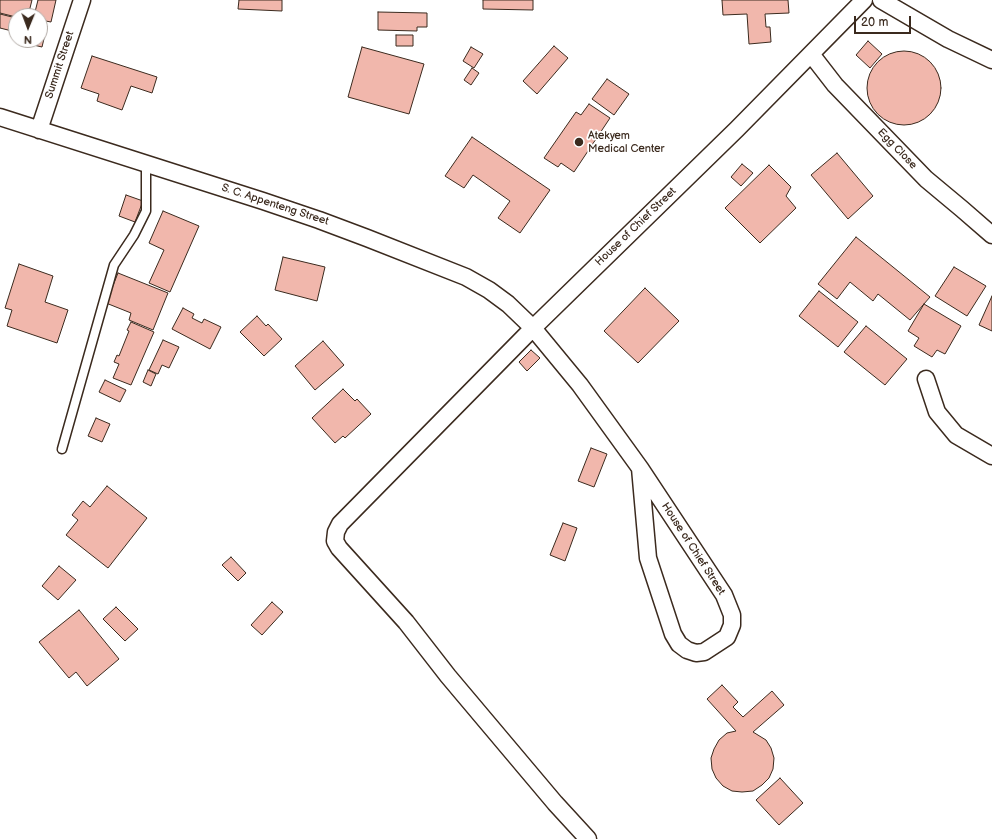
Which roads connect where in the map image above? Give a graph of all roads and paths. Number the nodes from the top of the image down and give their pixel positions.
1 (82, 0) edge
2 (864, 0) edge
3 (881, 0) edge
4 (811, 54) junction
5 (992, 60) edge
6 (0, 117) edge
7 (39, 130) junction
8 (146, 163) junction
9 (992, 236) edge
10 (533, 328) junction
11 (926, 379) dead end
12 (62, 449) dead end
13 (992, 456) edge
14 (640, 468) junction
15 (588, 839) edge

1 - 7 street, Summit Street
2 - 4 street, House of Chief Street
3 - 5 street
4 - 9 street, Egg Close
4 - 10 street, House of Chief Street
6 - 7 street, S. C. Appenteng Street
7 - 8 street, S. C. Appenteng Street
8 - 10 street, S. C. Appenteng Street
8 - 12 lane
10 - 14 street, House of Chief Street
10 - 15 street
11 - 13 street
14 - 14 street, House of Chief Street

